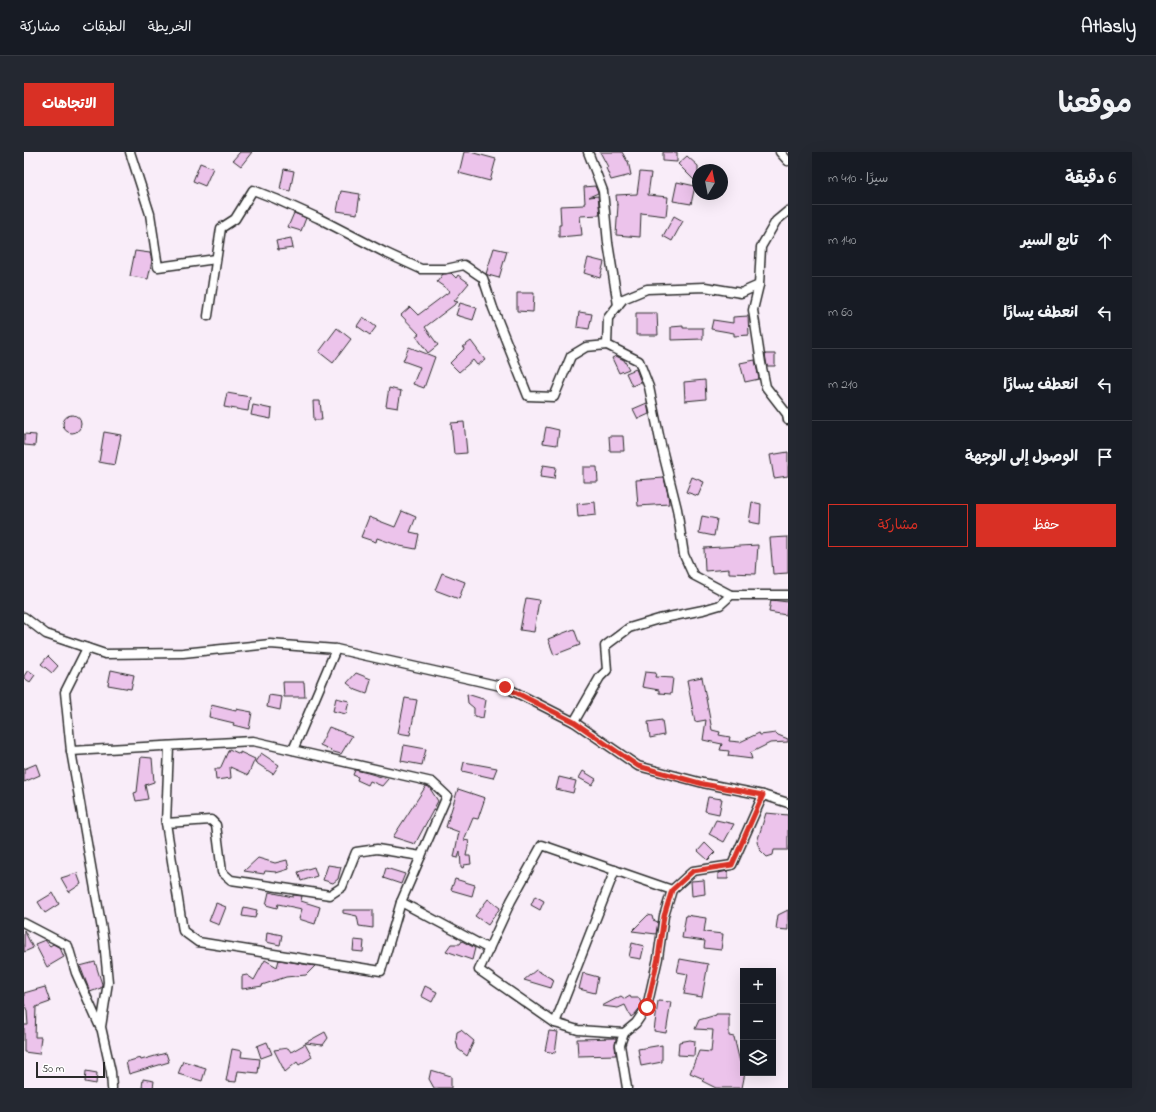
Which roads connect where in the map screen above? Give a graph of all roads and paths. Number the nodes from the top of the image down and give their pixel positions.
1 (130, 152) edge
2 (588, 152) edge
3 (780, 152) edge
4 (788, 161) edge
5 (788, 211) edge
6 (216, 259) junction
7 (759, 285) junction
8 (618, 305) junction
9 (208, 316) dead end
10 (607, 345) junction
11 (788, 420) edge
12 (731, 595) junction
13 (788, 595) edge
14 (24, 617) edge
15 (87, 648) junction
16 (336, 649) junction
17 (574, 722) junction
18 (169, 746) junction
19 (293, 750) junction
20 (71, 751) junction
21 (763, 795) junction
22 (788, 803) edge
23 (166, 823) junction
24 (421, 856) junction
25 (615, 870) junction
26 (672, 890) junction
27 (401, 902) junction
28 (24, 923) edge
29 (489, 949) junction
30 (555, 1023) junction
31 (101, 1027) junction
32 (624, 1033) junction
33 (112, 1088) edge
34 (627, 1088) edge

1 - 6 street
2 - 8 street
3 - 4 street
5 - 7 street
6 - 9 street
6 - 10 street
7 - 8 street
7 - 11 street
8 - 10 street
10 - 12 street
12 - 13 street
12 - 17 street
14 - 15 street
15 - 16 street
15 - 20 street
16 - 17 street
16 - 19 street
17 - 21 street
18 - 19 street
18 - 20 street
18 - 23 street
19 - 24 street
20 - 31 street
21 - 22 street
21 - 26 street
23 - 24 street
23 - 27 street
24 - 27 street
25 - 26 street
25 - 29 street
25 - 30 street
26 - 32 street
27 - 29 street
28 - 31 street
29 - 30 street
30 - 32 street
31 - 33 street
32 - 34 street

